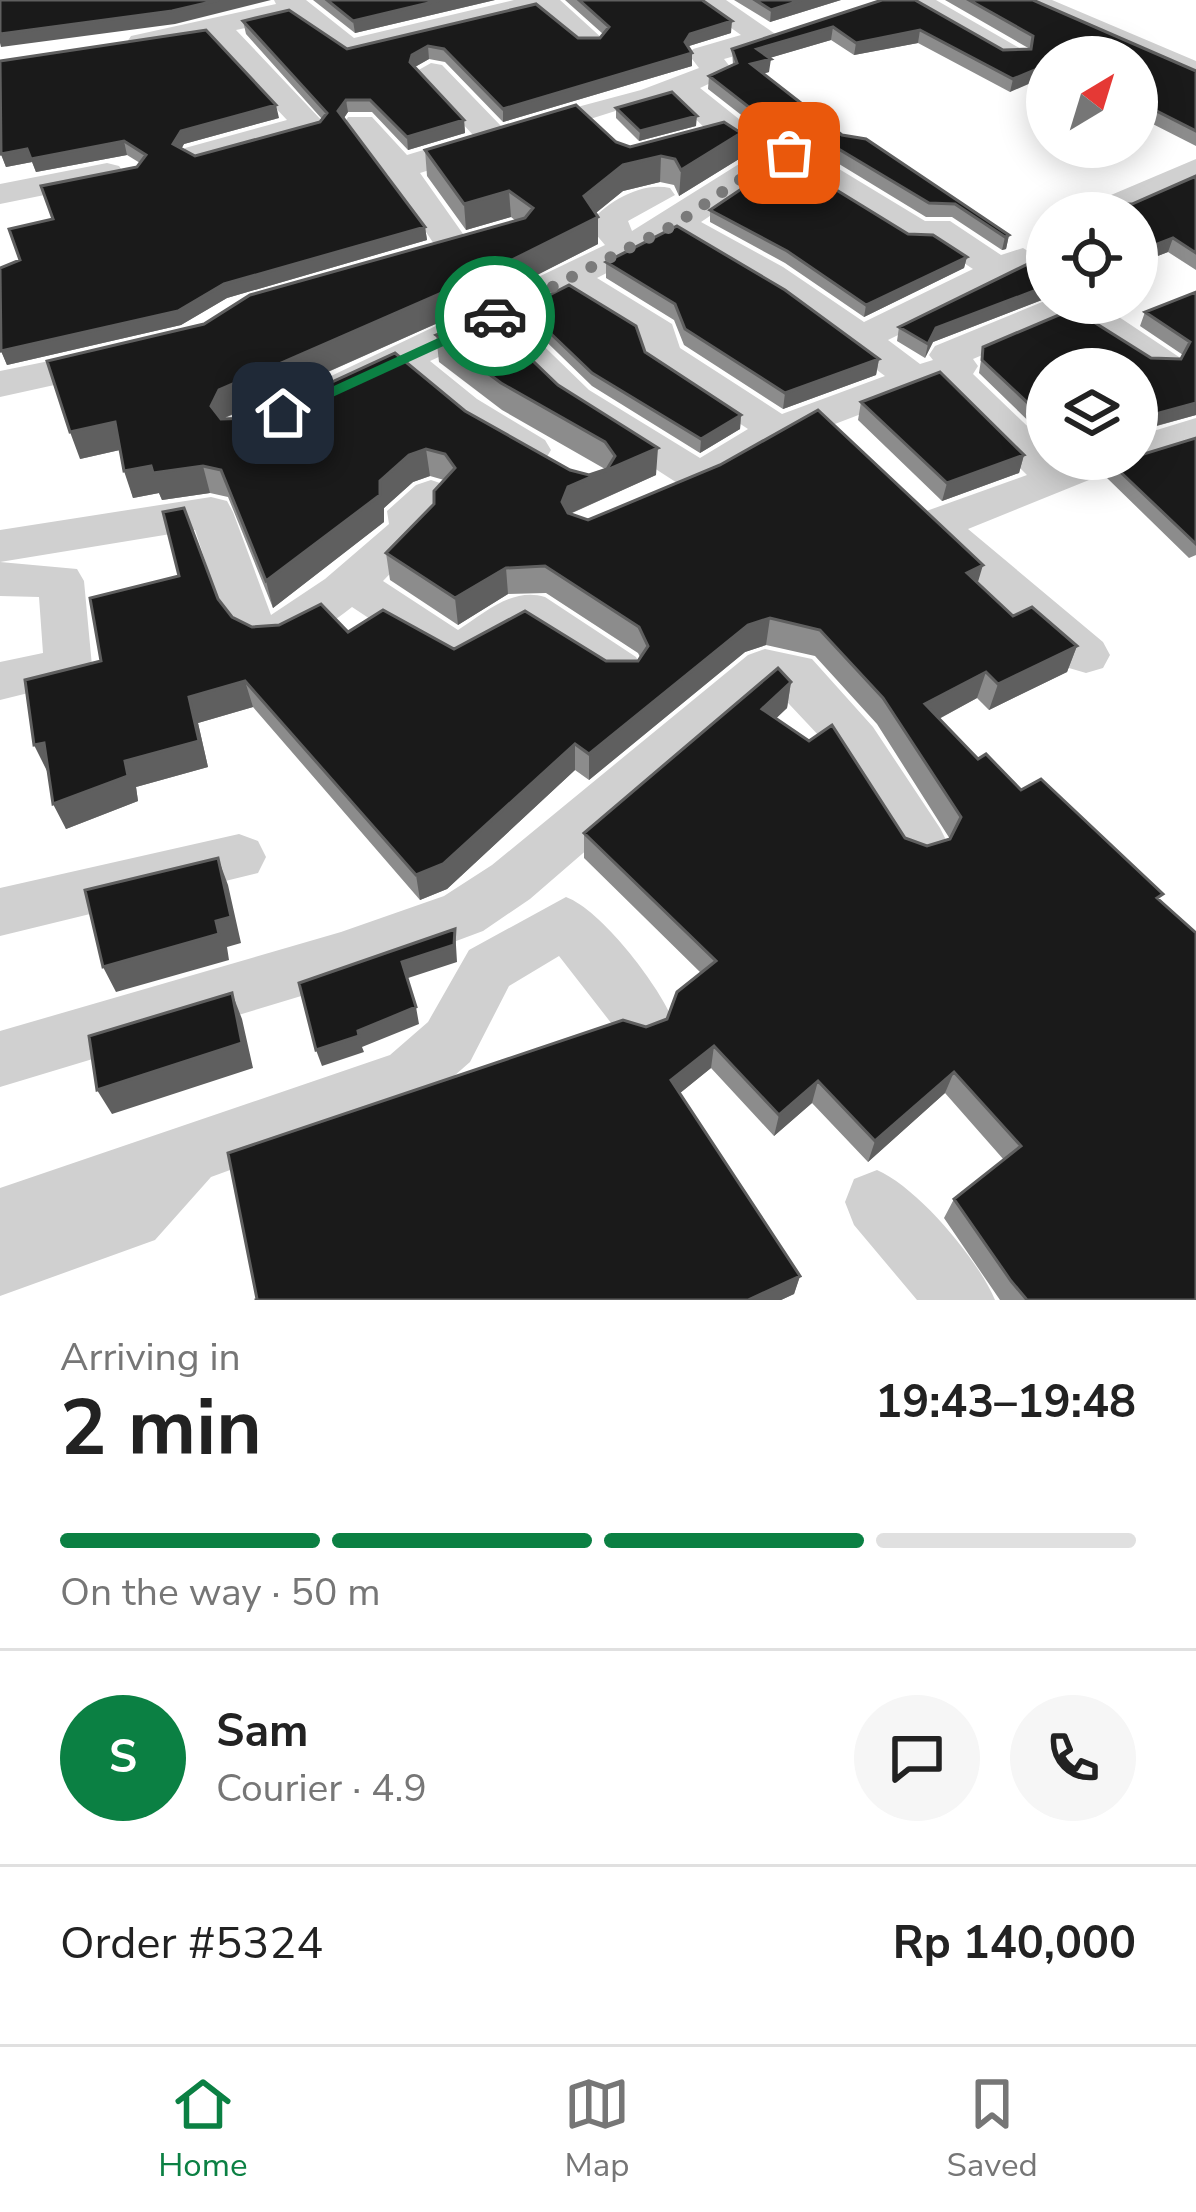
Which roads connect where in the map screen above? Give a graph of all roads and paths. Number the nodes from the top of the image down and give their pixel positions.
1 (706, 0) edge
2 (914, 0) edge
3 (1027, 0) edge
4 (543, 1) edge
5 (293, 4) edge
6 (217, 28) junction
7 (590, 40) edge
8 (108, 47) edge
9 (1013, 53) edge
10 (430, 72) dead end
11 (1196, 72) edge
12 (605, 76) edge
13 (1158, 81) edge
14 (679, 86) junction
15 (634, 98) junction
16 (1196, 98) edge
17 (360, 124) dead end
18 (496, 140) junction
19 (197, 155) edge
20 (770, 159) junction
21 (400, 168) junction
22 (128, 169) edge
23 (1196, 169) edge
24 (1144, 192) edge
25 (0, 194) edge
26 (941, 205) edge
27 (667, 209) junction
28 (495, 237) edge
29 (455, 248) junction
30 (1026, 256) edge
31 (1026, 257) edge
32 (1026, 257) edge
33 (417, 259) edge
34 (567, 276) junction
35 (492, 318) junction
36 (1026, 323) edge
37 (1105, 324) edge
38 (862, 338) junction
39 (152, 350) edge
40 (403, 359) junction
41 (1162, 359) edge
42 (930, 375) junction
43 (0, 384) edge
44 (303, 404) edge
45 (821, 413) junction
46 (778, 430) junction
47 (1196, 432) edge
48 (1158, 444) edge
49 (854, 445) edge
50 (1026, 453) edge
51 (567, 471) edge
52 (1051, 480) edge
53 (902, 493) edge
54 (431, 496) edge
55 (934, 525) junction
56 (0, 546) edge
57 (0, 578) edge
58 (347, 581) junction
59 (1086, 655) dead end
60 (619, 670) edge
61 (0, 681) edge
62 (921, 844) edge
63 (239, 857) dead end
64 (0, 912) edge
65 (643, 1018) dead end
66 (0, 1059) edge
67 (202, 1152) junction
68 (877, 1202) dead end
69 (0, 1220) edge
70 (0, 1263) edge
71 (961, 1300) edge

1 - 14 street
2 - 9 street
3 - 11 street
4 - 5 street
4 - 7 street
5 - 6 street
6 - 8 street
6 - 19 street
10 - 18 street
12 - 15 street
13 - 16 street
14 - 15 street
14 - 20 street
15 - 18 street
17 - 21 street
18 - 21 street
20 - 27 street
20 - 31 street
21 - 29 street
22 - 25 street
23 - 24 street
26 - 30 street
27 - 34 street
27 - 38 street
28 - 29 street
29 - 33 street
32 - 38 street
34 - 35 street
34 - 46 street
35 - 40 street
35 - 46 street
36 - 42 street
37 - 41 street
38 - 42 street
39 - 43 street
40 - 44 street
40 - 51 street
42 - 45 street
42 - 50 street
45 - 46 street
45 - 49 street
47 - 48 street
52 - 55 street
53 - 55 street
54 - 58 street
55 - 59 street
56 - 58 street
57 - 61 street
58 - 60 street
62 - 66 street
63 - 64 street
65 - 67 street
67 - 69 street
67 - 70 street
68 - 71 street

